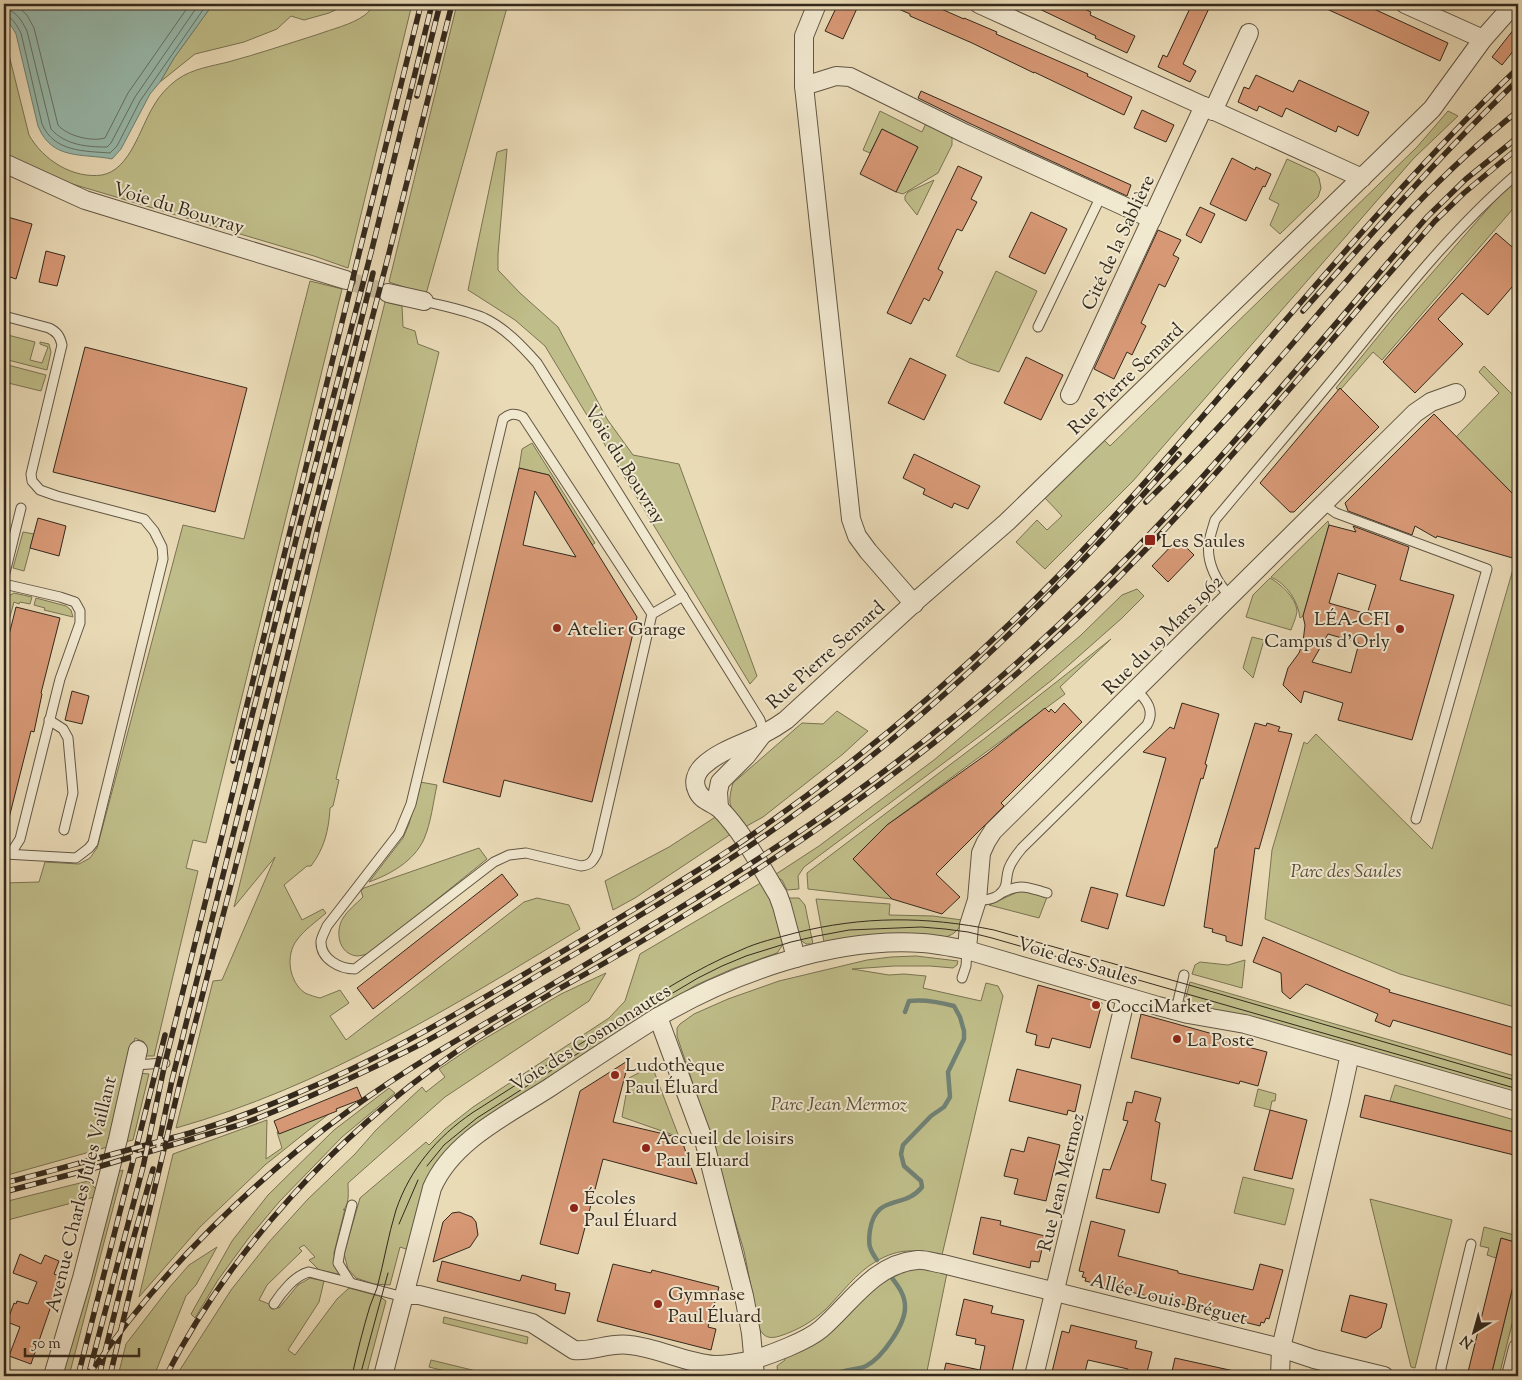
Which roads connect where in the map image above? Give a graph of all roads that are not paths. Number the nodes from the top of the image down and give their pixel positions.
1 (817, 4) edge
2 (980, 4) edge
3 (1405, 4) edge
4 (1514, 4) edge
5 (1249, 34) dead end
6 (1483, 39) junction
7 (804, 86) junction
8 (1204, 106) junction
9 (4, 163) edge
10 (1518, 173) edge
11 (1362, 178) junction
12 (1101, 196) junction
13 (1152, 219) junction
14 (346, 280) tunnel mouth
15 (388, 293) tunnel mouth
16 (424, 302) joint
17 (4, 316) edge
18 (1038, 327) dead end
19 (1456, 393) dead end
20 (1070, 395) dead end
21 (1323, 504) junction
22 (22, 508) dead end
23 (4, 577) edge
24 (4, 584) edge
25 (683, 596) junction
26 (1230, 596) junction
27 (914, 604) junction
28 (652, 614) junction
29 (1136, 690) junction
30 (50, 720) junction
31 (764, 734) junction
32 (719, 808) junction
33 (1416, 819) dead end
34 (64, 830) dead end
35 (4, 854) edge
36 (1001, 893) junction
37 (1046, 893) dead end
38 (977, 900) junction
39 (967, 950) junction
40 (796, 958) junction
41 (1184, 976) dead end
42 (962, 978) dead end
43 (1126, 997) junction
44 (1176, 1010) junction
45 (658, 1017) junction
46 (1350, 1054) junction
47 (136, 1058) joint
48 (165, 1063) dead end
49 (1518, 1102) edge
50 (352, 1205) dead end
51 (1471, 1244) dead end
52 (350, 1282) junction
53 (1055, 1292) junction
54 (404, 1294) junction
55 (274, 1304) dead end
56 (1281, 1348) junction
57 (754, 1368) edge
58 (53, 1376) edge
59 (383, 1376) edge
60 (1034, 1376) edge
61 (1280, 1376) edge
62 (1384, 1376) edge
63 (1442, 1376) edge

1 - 7 street, Rue Pierre Semard
2 - 8 street
3 - 6 street
4 - 6 street, Rue Pierre Semard
5 - 8 street, Cité de la Sablière
6 - 11 street, Rue Pierre Semard
7 - 12 street
7 - 27 street, Rue Pierre Semard
8 - 11 street
8 - 13 street, Cité de la Sablière
9 - 14 street, Voie du Bouvray
10 - 26 lane
11 - 27 street, Rue Pierre Semard
12 - 13 street
12 - 18 lane
13 - 20 street, Cité de la Sablière
15 - 16 street, Voie du Bouvray
16 - 25 lane, Voie du Bouvray
17 - 35 lane
19 - 21 street, Rue du 19 Mars 1962
21 - 26 street, Rue du 19 Mars 1962
21 - 33 lane
22 - 23 lane
24 - 30 lane
25 - 28 lane
25 - 31 lane, Voie du Bouvray
26 - 29 street, Rue du 19 Mars 1962
27 - 31 street, Rue Pierre Semard
28 - 28 lane
29 - 36 lane
29 - 38 street, Rue du 19 Mars 1962
30 - 34 lane
30 - 35 lane
31 - 32 street
31 - 32 street
32 - 40 street
36 - 37 lane
36 - 38 lane
38 - 39 street, Rue du 19 Mars 1962
39 - 40 street, Voie des Saules
39 - 42 lane
39 - 43 street, Voie des Saules
40 - 45 street, Voie des Cosmonautes
41 - 44 lane
43 - 44 street, Voie des Saules
43 - 53 street, Rue Jean Mermoz
44 - 46 street, Voie des Saules
45 - 54 street, Voie des Cosmonautes
45 - 57 street
46 - 49 street, Voie des Saules
46 - 56 street
47 - 48 lane
47 - 58 street, Avenue Charles Jules Vaillant
50 - 52 lane
51 - 63 lane
52 - 54 lane
52 - 55 lane
53 - 56 street, Allée Louis Bréguet
53 - 57 street, Allée Louis Bréguet
53 - 60 street, Rue Jean Mermoz
54 - 57 street, Allée Louis Bréguet
54 - 59 street, Voie des Cosmonautes
56 - 61 street
56 - 62 street, Allée Louis Bréguet

